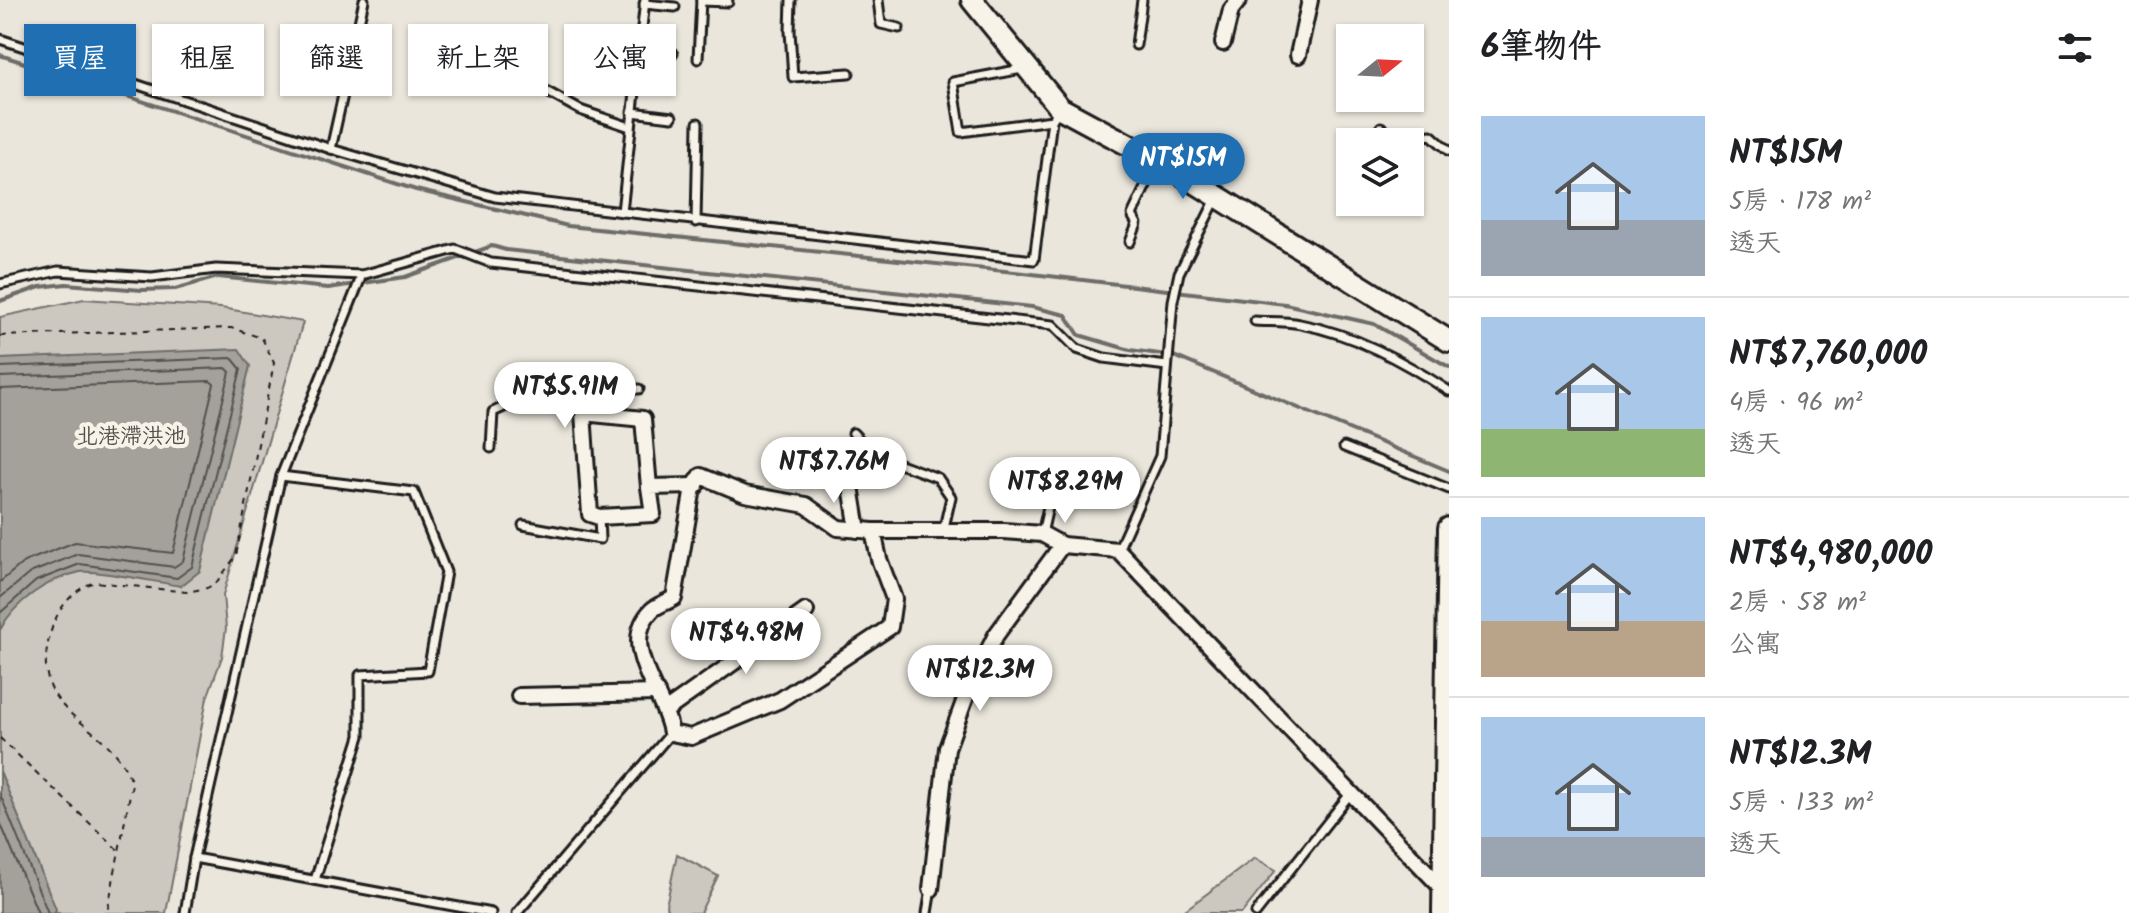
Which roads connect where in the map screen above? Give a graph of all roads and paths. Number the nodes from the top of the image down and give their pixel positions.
1 (364, 0) edge
2 (701, 0) edge
3 (791, 0) edge
4 (878, 0) edge
5 (972, 0) edge
6 (1142, 0) edge
7 (1239, 0) edge
8 (1310, 0) edge
9 (644, 2) edge
10 (728, 2) dead end
11 (675, 7) dead end
12 (642, 24) edge
13 (899, 28) dead end
14 (0, 39) edge
15 (1223, 43) dead end
16 (1136, 45) dead end
17 (1298, 55) dead end
18 (698, 59) dead end
19 (1029, 68) junction
20 (849, 73) dead end
21 (548, 92) edge
22 (634, 96) edge
23 (632, 112) junction
24 (1056, 114) junction
25 (672, 117) dead end
26 (698, 123) dead end
27 (630, 127) junction
28 (1381, 127) dead end
29 (331, 149) junction
30 (1449, 151) edge
31 (1158, 160) junction
32 (1218, 196) junction
33 (622, 212) junction
34 (696, 222) junction
35 (1130, 242) dead end
36 (362, 275) junction
37 (0, 284) edge
38 (1255, 321) dead end
39 (0, 336) edge
40 (1449, 341) edge
41 (1167, 364) junction
42 (639, 389) dead end
43 (1449, 391) edge
44 (583, 413) junction
45 (613, 416) junction
46 (853, 433) dead end
47 (1344, 447) dead end
48 (491, 448) dead end
49 (820, 467) dead end
50 (281, 476) junction
51 (1079, 482) dead end
52 (696, 486) junction
53 (649, 487) junction
54 (1449, 489) edge
55 (599, 517) junction
56 (523, 525) dead end
57 (1449, 528) edge
58 (866, 531) junction
59 (943, 532) junction
60 (1042, 534) junction
61 (1062, 545) junction
62 (1118, 550) junction
63 (806, 611) dead end
64 (657, 693) junction
65 (519, 696) dead end
66 (665, 711) junction
67 (671, 733) junction
68 (0, 738) edge
69 (1351, 792) junction
70 (119, 852) junction
71 (194, 858) junction
72 (315, 880) junction
73 (931, 889) joint
74 (1443, 889) junction
75 (107, 913) edge
76 (185, 913) edge
77 (491, 913) edge
78 (517, 913) edge
79 (927, 913) edge
80 (1256, 913) edge
81 (1443, 913) edge

1 - 29 lane
2 - 10 lane
2 - 18 lane
3 - 20 lane
4 - 13 lane
5 - 19 street
6 - 16 lane
7 - 15 street
8 - 17 street
9 - 11 lane
9 - 12 lane
14 - 29 lane
19 - 24 street
19 - 24 lane
21 - 27 lane
22 - 23 lane
23 - 25 lane
23 - 27 lane
24 - 31 street
24 - 34 lane
26 - 34 lane
27 - 33 lane
28 - 30 lane
29 - 33 lane
31 - 32 street
31 - 35 lane
32 - 40 street
32 - 41 lane
33 - 34 lane
36 - 37 lane
36 - 41 lane
36 - 50 lane
38 - 43 lane
39 - 70 path
41 - 62 lane
42 - 45 lane
44 - 45 street
44 - 48 lane
44 - 55 street
45 - 53 street
46 - 59 lane
47 - 54 lane
49 - 58 street
50 - 71 lane
50 - 72 lane
51 - 60 lane
52 - 53 street
52 - 58 street
52 - 64 street
53 - 55 street
55 - 56 lane
57 - 74 street
58 - 59 street
58 - 67 street
59 - 60 street
60 - 61 street
61 - 62 street
61 - 73 street
62 - 69 street
63 - 66 street
64 - 65 street
64 - 66 street
66 - 67 street
67 - 78 lane
68 - 70 path
69 - 74 street
69 - 80 lane
70 - 75 path
71 - 72 lane
71 - 76 lane
72 - 77 lane
73 - 79 lane
74 - 81 street

